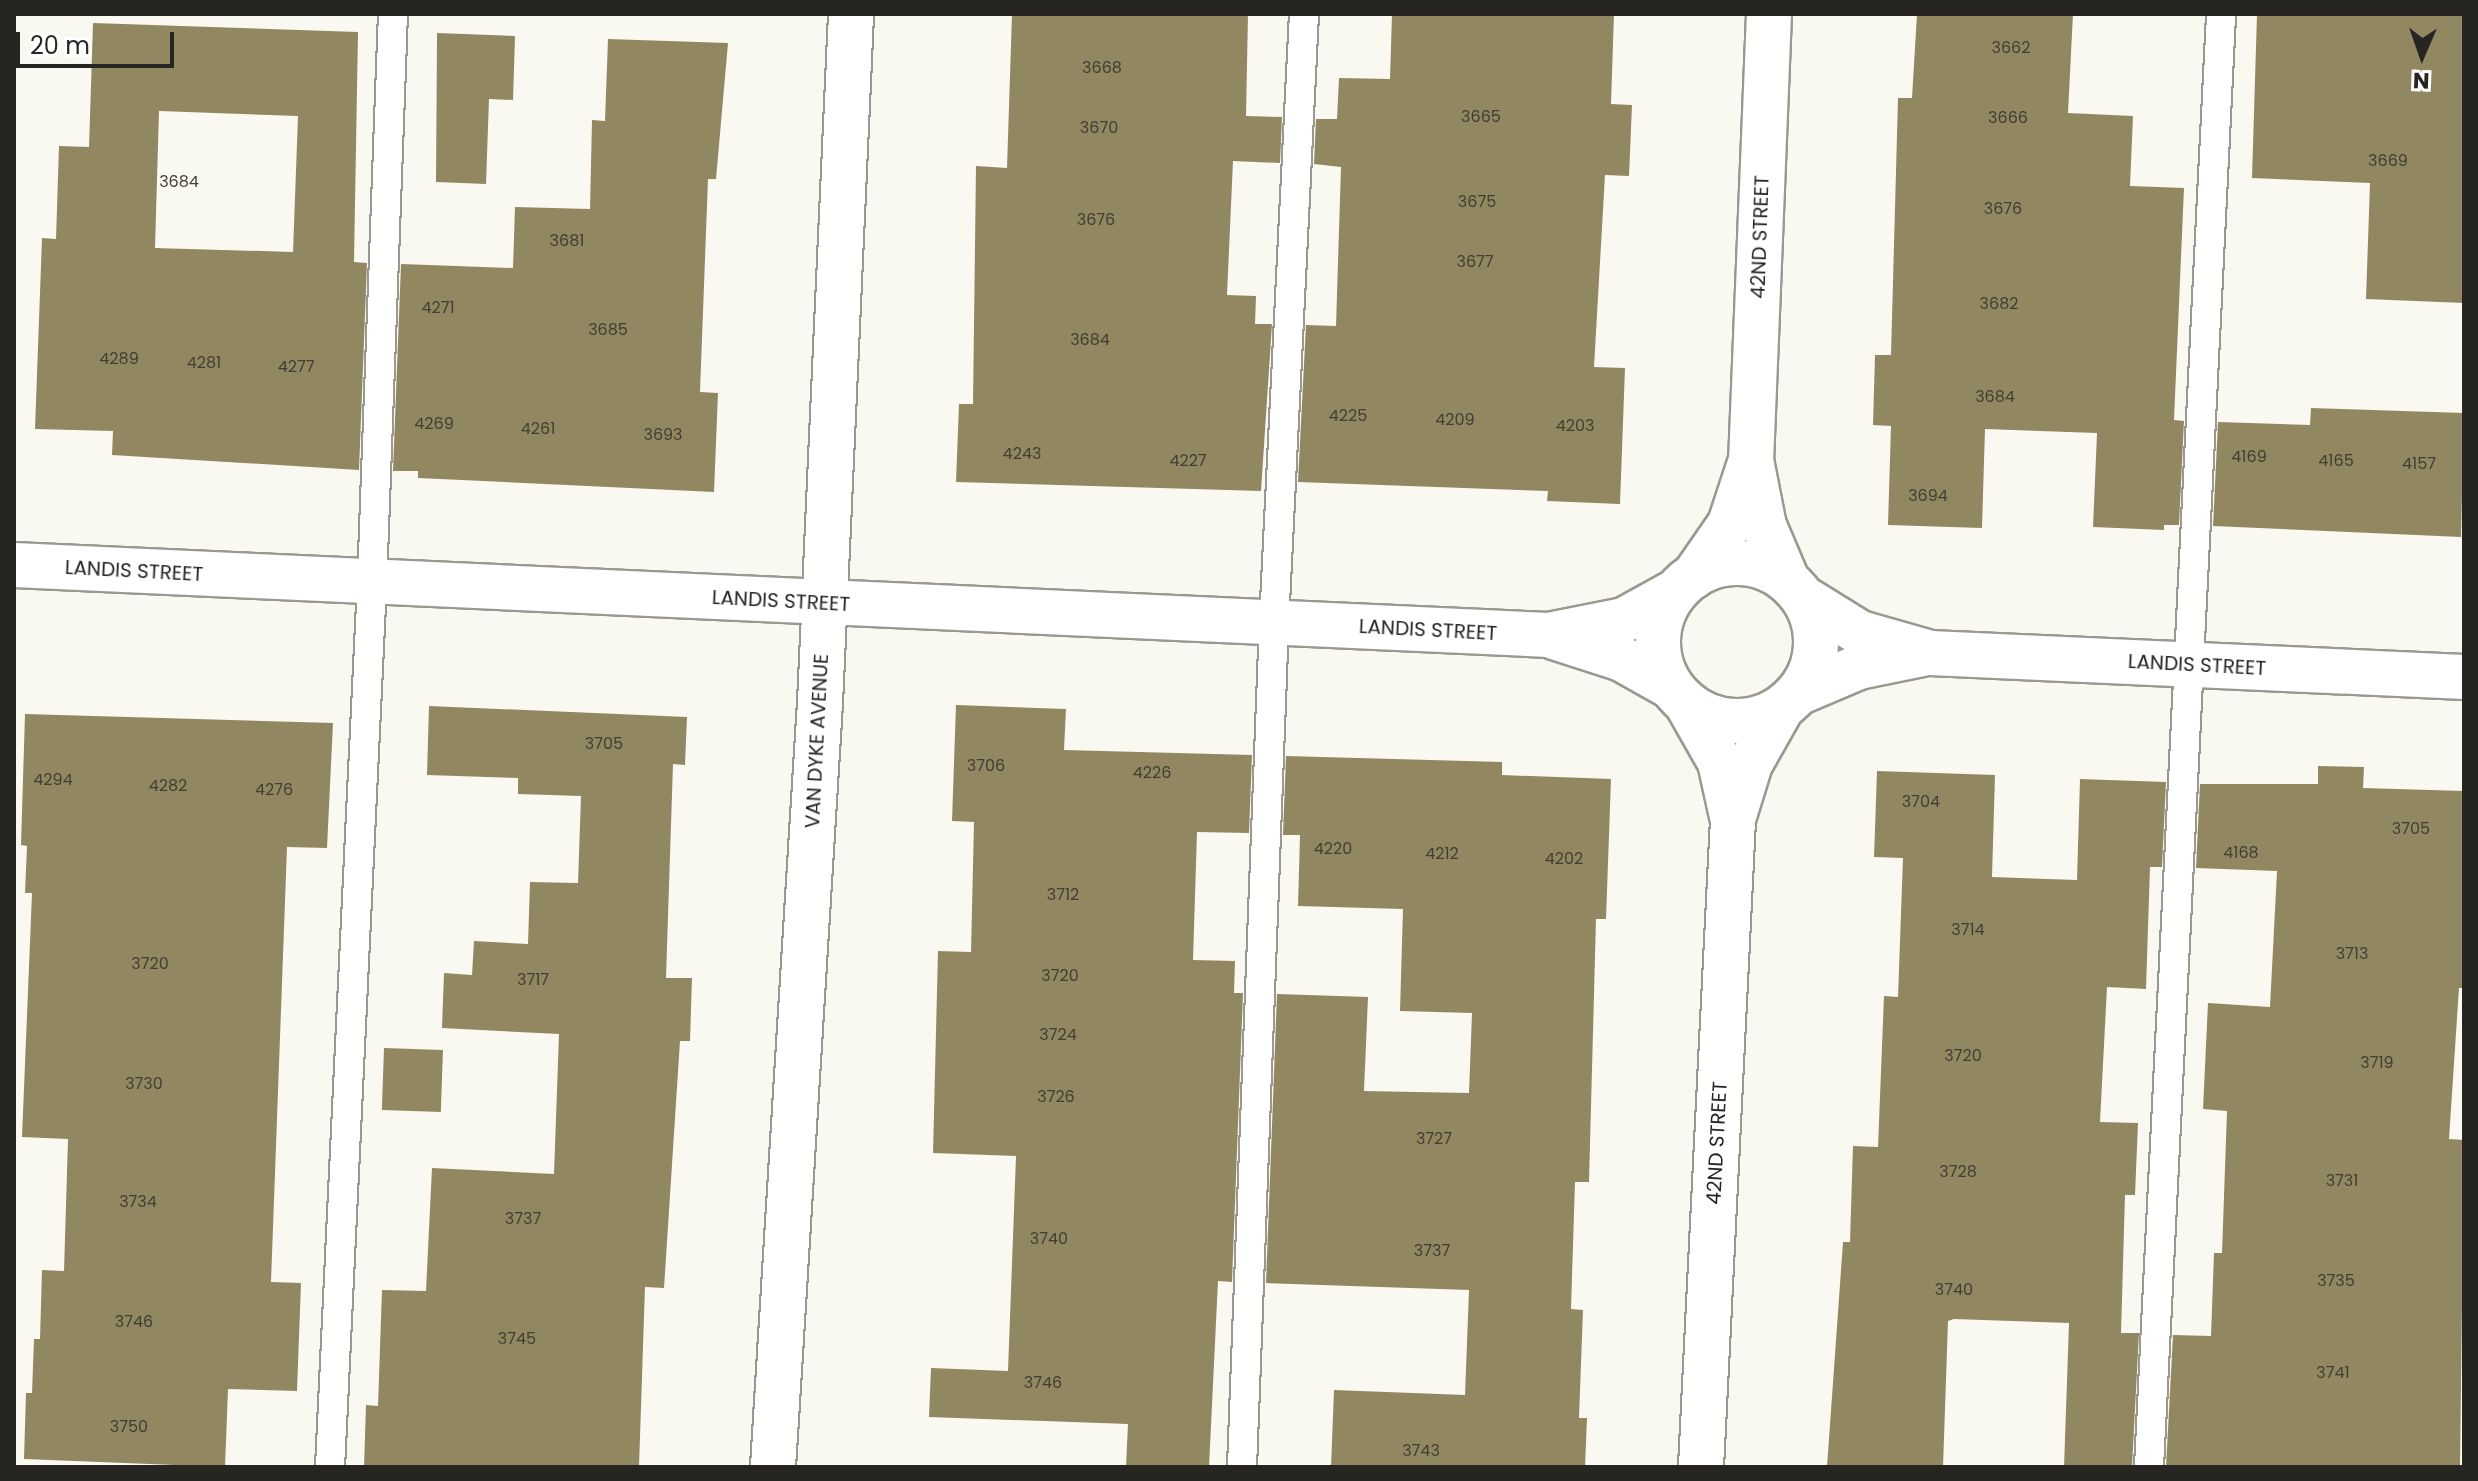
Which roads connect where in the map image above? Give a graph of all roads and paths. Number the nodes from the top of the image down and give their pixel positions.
1 (393, 14) edge
2 (851, 14) edge
3 (1304, 14) edge
4 (1769, 14) edge
5 (2221, 14) edge
6 (1751, 460) junction
7 (14, 565) edge
8 (372, 583) junction
9 (1684, 584) junction
10 (1796, 589) junction
11 (823, 603) junction
12 (1274, 623) junction
13 (1548, 635) junction
14 (1930, 653) junction
15 (2190, 664) junction
16 (2464, 677) edge
17 (1679, 695) junction
18 (1791, 700) junction
19 (1733, 819) junction
20 (330, 1467) edge
21 (773, 1467) edge
22 (1242, 1467) edge
23 (1701, 1467) edge
24 (2149, 1467) edge

1 - 8 lane
2 - 11 street, VAN DYKE AVENUE
3 - 12 lane
4 - 6 street, 42ND STREET
5 - 15 lane
6 - 9 street, 42ND STREET
6 - 10 street, 42ND STREET
7 - 8 street, LANDIS STREET
8 - 11 street, LANDIS STREET
8 - 20 lane
9 - 10 street
9 - 13 street, LANDIS STREET
9 - 17 street
10 - 14 street, LANDIS STREET
10 - 18 street
11 - 12 street, LANDIS STREET
11 - 21 street, VAN DYKE AVENUE
12 - 13 street, LANDIS STREET
12 - 22 lane
13 - 17 street, LANDIS STREET
14 - 15 street, LANDIS STREET
14 - 18 street, LANDIS STREET
15 - 16 street, LANDIS STREET
15 - 24 lane
17 - 18 street
17 - 19 street, 42ND STREET
18 - 19 street, 42ND STREET
19 - 23 street, 42ND STREET

